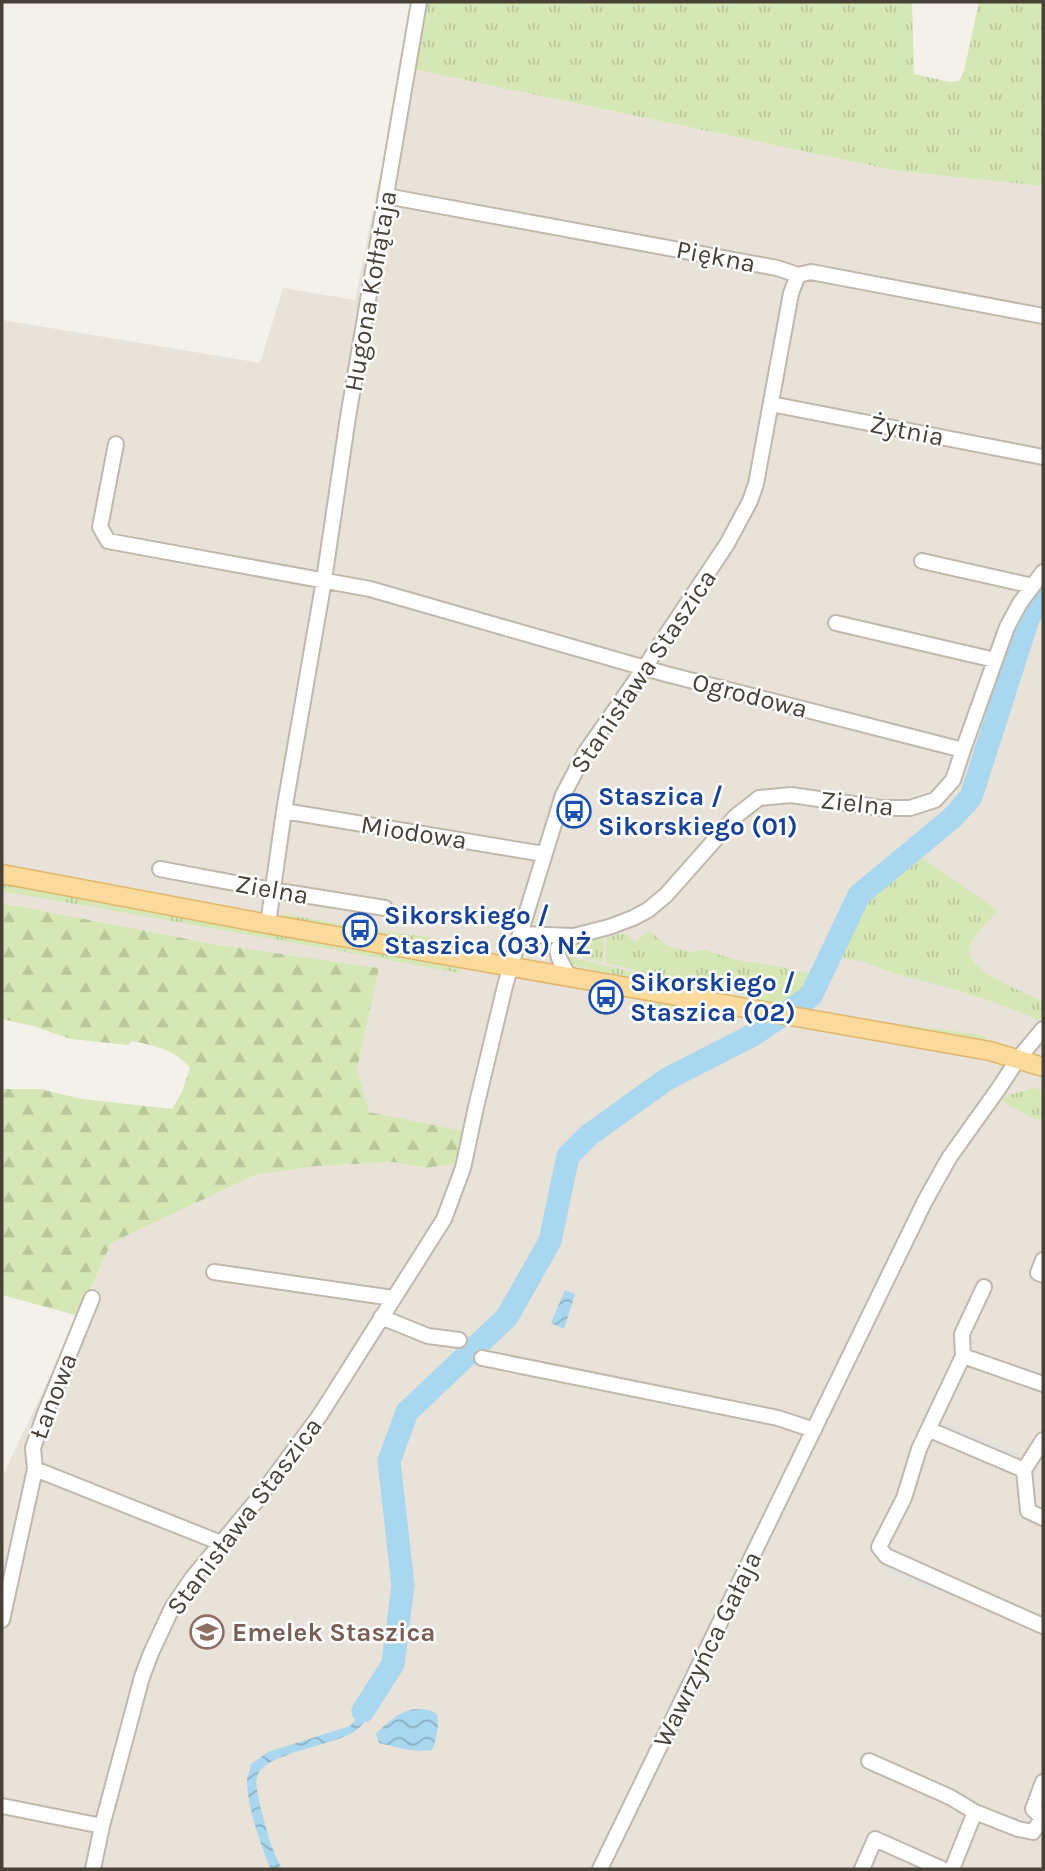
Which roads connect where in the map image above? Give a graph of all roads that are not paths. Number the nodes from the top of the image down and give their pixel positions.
1 (419, 2) edge
2 (386, 195) junction
3 (798, 275) junction
4 (1043, 316) edge
5 (771, 404) junction
6 (116, 444) dead end
7 (1043, 457) edge
8 (922, 561) dead end
9 (1043, 572) edge
10 (324, 580) junction
11 (1033, 586) junction
12 (836, 623) dead end
13 (995, 660) junction
14 (645, 667) junction
15 (963, 750) junction
16 (284, 811) junction
17 (544, 853) junction
18 (160, 869) dead end
19 (2, 874) edge
20 (272, 890) junction
21 (385, 908) dead end
22 (268, 924) junction
23 (520, 934) junction
24 (574, 936) junction
25 (511, 967) junction
26 (570, 978) junction
27 (1043, 1029) edge
28 (1018, 1059) junction
29 (1043, 1067) edge
30 (1043, 1260) edge
31 (214, 1272) dead end
32 (1043, 1275) edge
33 (984, 1287) dead end
34 (92, 1298) dead end
35 (393, 1298) junction
36 (381, 1317) junction
37 (460, 1340) dead end
38 (963, 1356) junction
39 (482, 1358) dead end
40 (1043, 1384) edge
41 (814, 1430) junction
42 (930, 1430) junction
43 (1043, 1440) edge
44 (35, 1469) junction
45 (1024, 1470) junction
46 (1043, 1518) edge
47 (221, 1543) junction
48 (2, 1620) edge
49 (1043, 1626) edge
50 (869, 1761) dead end
51 (1043, 1782) edge
52 (2, 1806) edge
53 (975, 1812) junction
54 (1042, 1818) edge
55 (102, 1826) junction
56 (93, 1869) edge
57 (600, 1869) edge
58 (862, 1869) edge
59 (942, 1869) edge
60 (952, 1869) edge

1 - 2 street, Hugona Kołłątaja
2 - 3 street, Piękna
2 - 10 street, Hugona Kołłątaja
3 - 4 street, Piękna
3 - 5 street, Stanisława Staszica
5 - 7 street, Żytnia
5 - 14 street, Stanisława Staszica
6 - 10 street
8 - 11 street
9 - 11 street
10 - 14 street, Ogrodowa
10 - 16 street, Hugona Kołłątaja
11 - 13 street
12 - 13 street
13 - 15 street
14 - 15 street, Ogrodowa
14 - 17 street, Stanisława Staszica
15 - 24 street, Zielna
16 - 17 street, Miodowa
16 - 20 street, Hugona Kołłątaja
17 - 23 street, Stanisława Staszica
18 - 20 street, Zielna
19 - 22 main road
20 - 21 street, Zielna
20 - 22 street, Hugona Kołłątaja
22 - 25 main road
23 - 24 street, Zielna
23 - 25 street, Stanisława Staszica
24 - 26 street
25 - 26 main road
25 - 35 street, Stanisława Staszica
26 - 28 main road
27 - 28 street, Wawrzyńca Gałaja
28 - 29 main road
28 - 41 street, Wawrzyńca Gałaja
30 - 32 street
31 - 35 street
33 - 38 street
34 - 44 street, Łanowa
35 - 36 street, Stanisława Staszica
36 - 37 street
36 - 47 street, Stanisława Staszica
38 - 40 street
38 - 42 street
39 - 41 street
41 - 57 street, Wawrzyńca Gałaja
42 - 45 street
42 - 49 street
43 - 45 street
44 - 47 street
44 - 48 street, Łanowa
45 - 46 street
47 - 55 street, Stanisława Staszica
50 - 53 street
51 - 54 street
52 - 55 street
53 - 54 street
53 - 60 street
55 - 56 street, Stanisława Staszica
58 - 59 street

